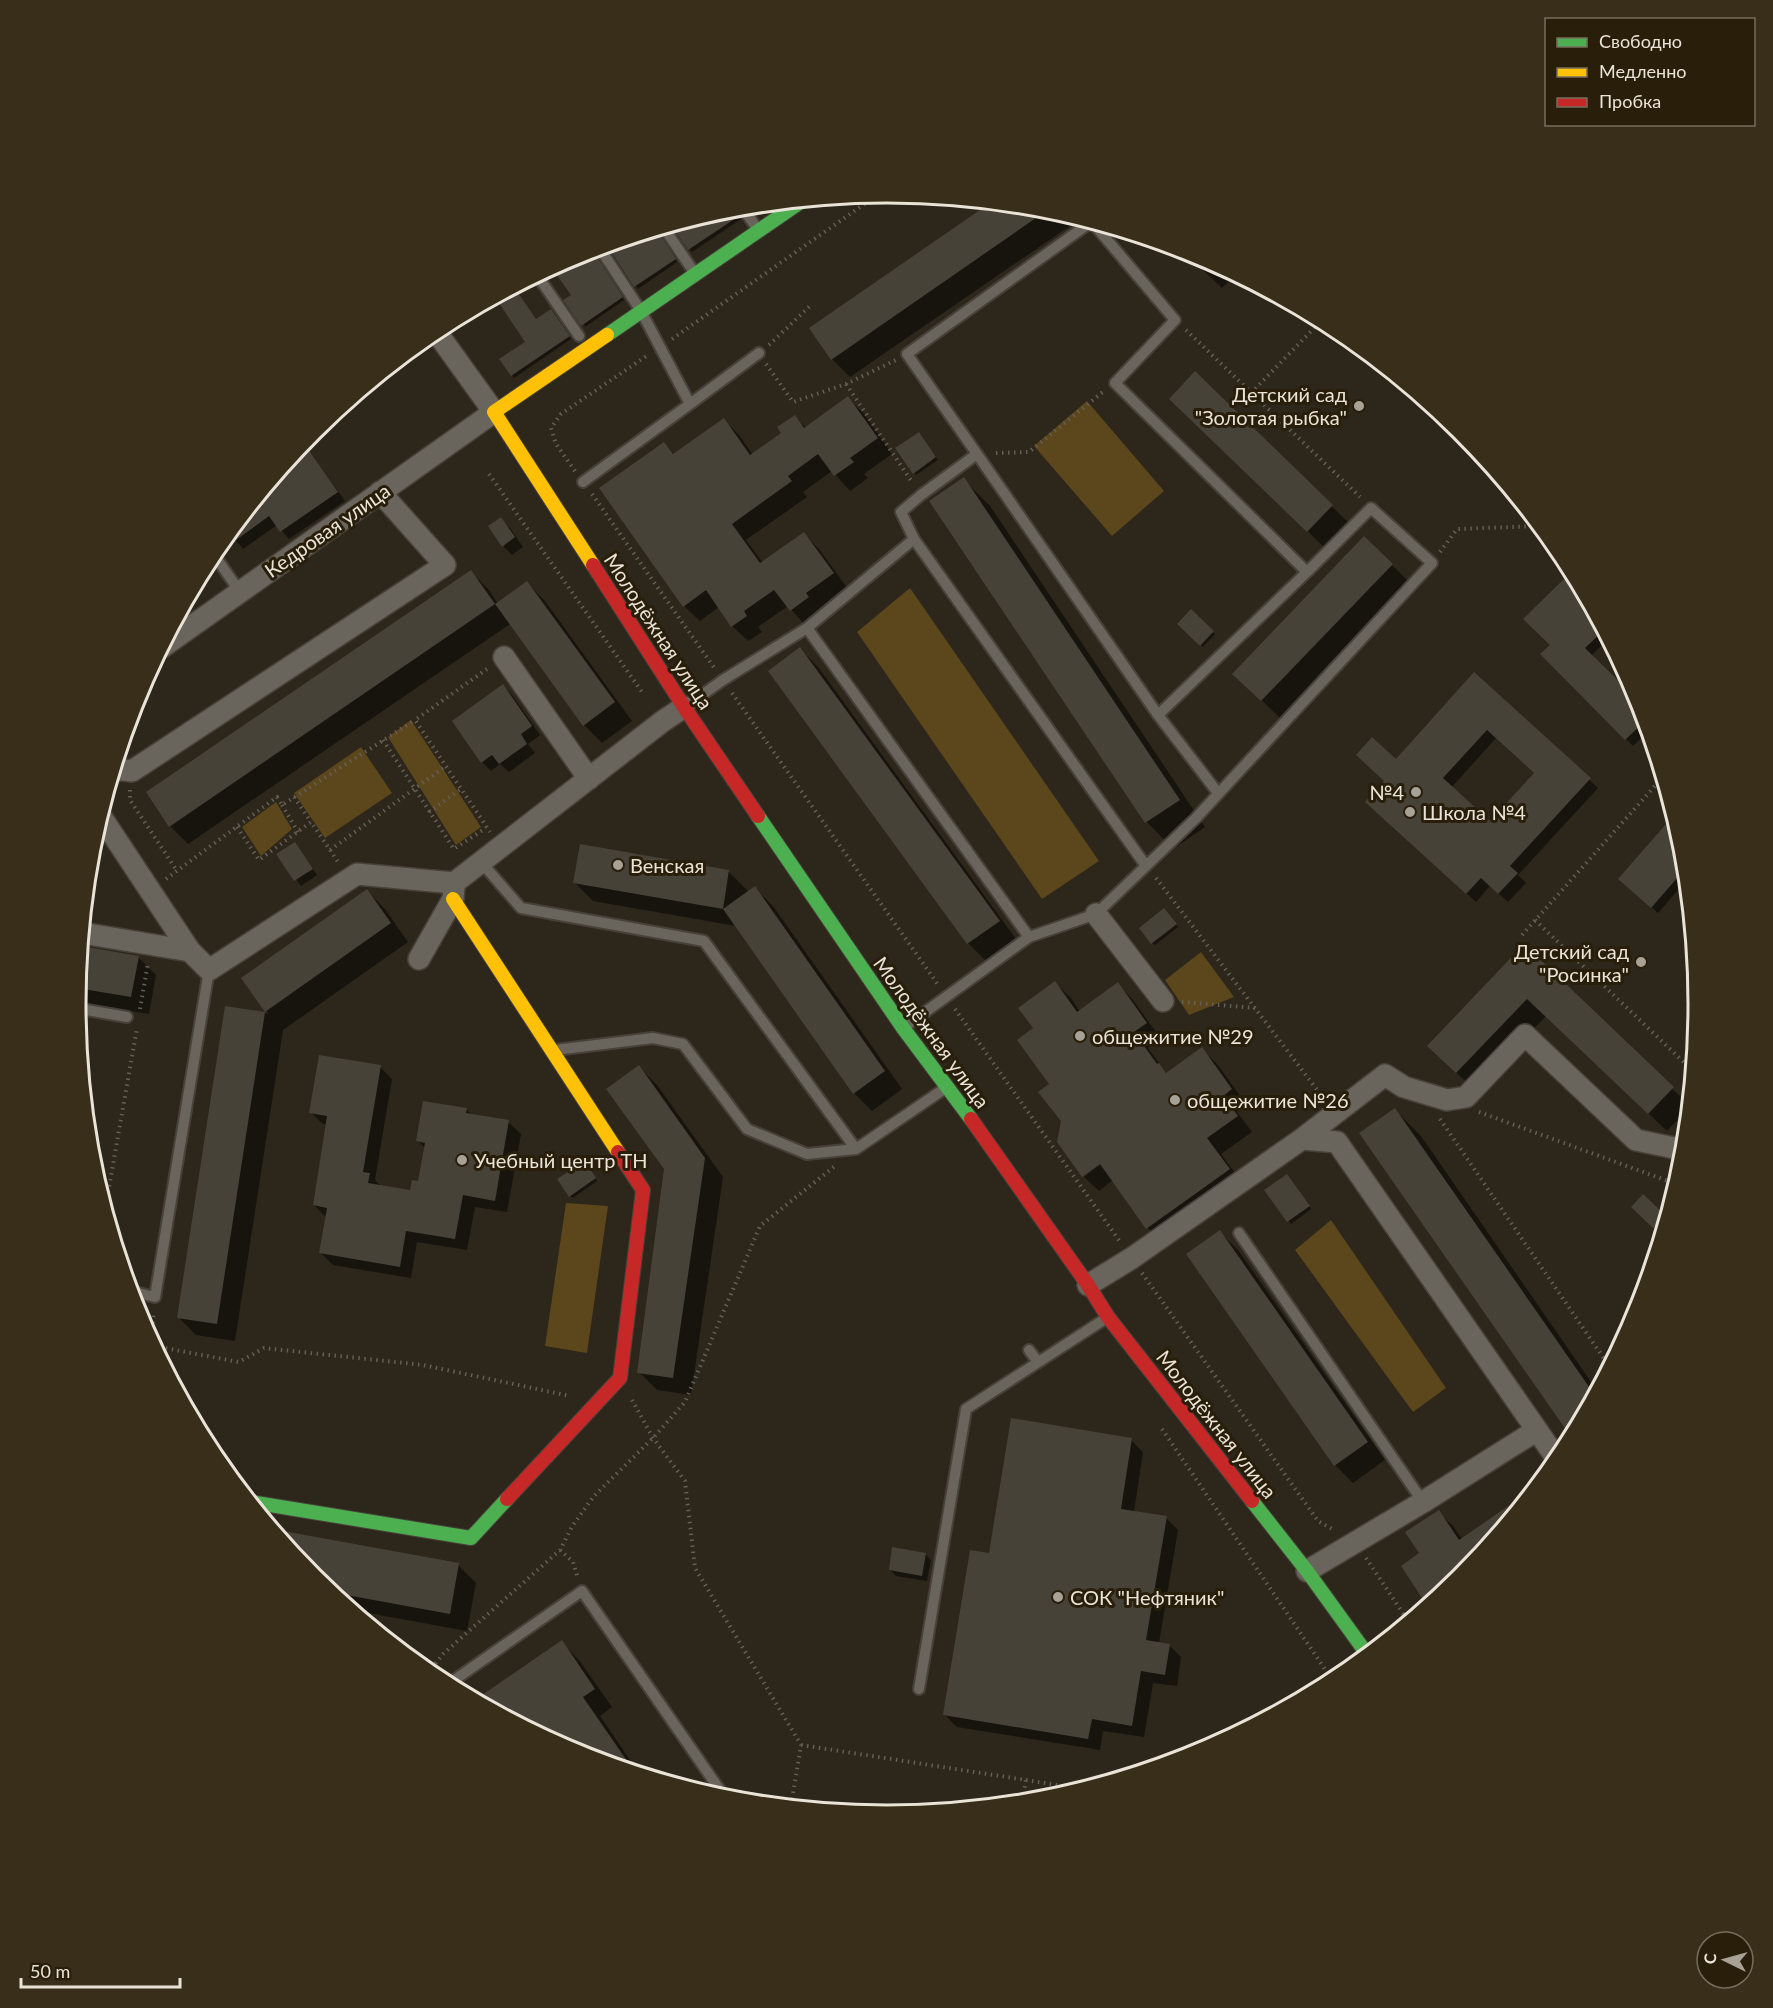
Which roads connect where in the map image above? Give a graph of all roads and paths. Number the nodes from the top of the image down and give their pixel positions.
1 (865, 204) edge
2 (790, 209) edge
3 (748, 215) edge
4 (1083, 227) edge
5 (759, 231) junction
6 (1099, 232) edge
7 (668, 234) edge
8 (604, 255) edge
9 (695, 274) junction
10 (542, 282) edge
11 (811, 305) dead end
12 (641, 311) junction
13 (1175, 320) junction
14 (1315, 327) edge
15 (579, 336) dead end
16 (441, 338) edge
17 (659, 348) junction
18 (759, 353) junction
19 (907, 354) junction
20 (1115, 383) junction
21 (846, 384) junction
22 (1251, 393) junction
23 (690, 404) junction
24 (494, 412) junction
25 (977, 454) junction
26 (582, 482) junction
27 (380, 492) junction
28 (921, 495) junction
29 (1371, 508) junction
30 (1530, 526) edge
31 (914, 539) junction
32 (218, 562) edge
33 (1432, 563) junction
34 (1307, 572) junction
35 (240, 592) junction
36 (807, 628) junction
37 (174, 639) edge
38 (504, 657) joint
39 (723, 680) junction
40 (684, 707) junction
41 (1158, 715) junction
42 (415, 720) junction
43 (383, 740) junction
44 (446, 766) junction
45 (123, 770) edge
46 (589, 779) junction
47 (1656, 784) edge
48 (414, 789) junction
49 (461, 789) junction
50 (1218, 793) junction
51 (294, 797) junction
52 (282, 805) junction
53 (429, 812) junction
54 (311, 822) junction
55 (106, 825) edge
56 (237, 827) junction
57 (486, 828) junction
58 (298, 832) junction
59 (500, 848) junction
60 (481, 862) junction
61 (1146, 866) junction
62 (177, 871) junction
63 (150, 891) junction
64 (454, 891) junction
65 (1096, 914) junction
66 (1535, 920) junction
67 (89, 934) edge
68 (1522, 934) dead end
69 (1029, 937) junction
70 (151, 944) junction
71 (190, 951) junction
72 (419, 959) dead end
73 (208, 970) junction
74 (947, 997) junction
75 (1163, 1000) joint
76 (1256, 1008) junction
77 (86, 1010) edge
78 (139, 1014) dead end
79 (127, 1017) dead end
80 (137, 1025) dead end
81 (903, 1028) junction
82 (551, 1050) junction
83 (1685, 1064) edge
84 (948, 1086) junction
85 (1422, 1092) junction
86 (1477, 1112) dead end
87 (1335, 1114) junction
88 (1302, 1139) junction
89 (1674, 1148) edge
90 (856, 1149) junction
91 (1667, 1181) edge
92 (108, 1191) edge
93 (1239, 1233) dead end
94 (1132, 1258) junction
95 (1088, 1285) junction
96 (140, 1293) edge
97 (155, 1297) junction
98 (1108, 1317) junction
99 (152, 1325) edge
100 (163, 1348) edge
101 (1029, 1350) dead end
102 (1604, 1359) edge
103 (1038, 1362) junction
104 (620, 1378) junction
105 (598, 1402) junction
106 (1537, 1430) junction
107 (653, 1438) junction
108 (1551, 1451) edge
109 (1423, 1502) junction
110 (261, 1504) edge
111 (1357, 1543) junction
112 (560, 1550) junction
113 (1307, 1571) junction
114 (582, 1591) junction
115 (1404, 1615) edge
116 (1362, 1648) edge
117 (434, 1665) edge
118 (456, 1679) edge
119 (919, 1689) dead end
120 (801, 1745) junction
121 (1026, 1780) junction
122 (1061, 1786) edge
123 (718, 1787) edge
124 (1024, 1793) edge
125 (792, 1799) edge

1 - 17 path
2 - 5 street
3 - 5 lane
4 - 19 lane
5 - 9 street
6 - 13 lane
7 - 9 lane
8 - 12 lane
9 - 12 street
10 - 15 lane
11 - 18 path
12 - 17 lane
12 - 24 street
13 - 20 lane
13 - 22 path
14 - 22 path
16 - 24 street
17 - 23 lane
17 - 26 path
18 - 21 path
18 - 23 lane
19 - 21 path
19 - 25 lane
20 - 25 path
20 - 34 lane
21 - 28 path
22 - 29 path
23 - 26 lane
24 - 27 street, Кедровая улица
24 - 40 street, Молодёжная улица
25 - 28 lane
25 - 41 lane
26 - 39 path
27 - 35 street, Кедровая улица
27 - 45 street
28 - 31 lane
29 - 33 lane
29 - 34 lane
30 - 33 path
31 - 36 lane
31 - 61 lane
32 - 35 lane
33 - 50 lane
34 - 41 lane
35 - 37 street, Кедровая улица
36 - 39 lane
36 - 69 lane
38 - 42 path
38 - 46 street
39 - 40 lane
39 - 74 path
40 - 46 street
40 - 81 street, Молодёжная улица
41 - 50 lane
42 - 43 path
42 - 44 path
43 - 48 path
43 - 51 path
44 - 48 path
44 - 49 path
45 - 62 path
46 - 59 street
47 - 66 path
48 - 53 path
48 - 54 path
49 - 53 path
49 - 57 path
50 - 61 lane
51 - 52 path
51 - 54 path
52 - 56 path
52 - 58 path
53 - 57 path
54 - 58 path
55 - 63 street
56 - 58 path
56 - 62 path
57 - 59 path
59 - 60 street
60 - 64 street
60 - 90 lane
61 - 65 lane
61 - 76 path
62 - 63 path
63 - 71 street
64 - 72 street
64 - 73 street
64 - 82 street
65 - 69 lane
65 - 75 street
66 - 68 path
66 - 83 path
67 - 70 street
69 - 74 lane
70 - 71 street
70 - 78 path
71 - 73 street
73 - 97 lane
74 - 81 lane
74 - 94 path
75 - 76 path
76 - 87 path
77 - 79 lane
80 - 92 path
81 - 84 street, Молодёжная улица
82 - 90 lane
82 - 104 street
84 - 90 lane
84 - 95 street, Молодёжная улица
85 - 87 street
85 - 89 street
85 - 102 path
86 - 91 path
87 - 88 street
88 - 94 street
88 - 106 street
90 - 107 path
93 - 109 lane
94 - 95 street
94 - 111 path
95 - 98 street, Молодёжная улица
96 - 97 lane
97 - 99 path
98 - 103 lane
98 - 113 street, Молодёжная улица
100 - 105 path
101 - 103 lane
103 - 119 lane
104 - 105 street
104 - 107 path
105 - 110 street
106 - 108 street
106 - 109 street
107 - 112 path
107 - 120 path
109 - 111 street
111 - 113 street
111 - 115 path
112 - 114 path
112 - 117 path
113 - 116 street, Молодёжная улица
114 - 118 lane
114 - 123 lane
120 - 121 path
120 - 125 path
121 - 122 path
121 - 124 path

